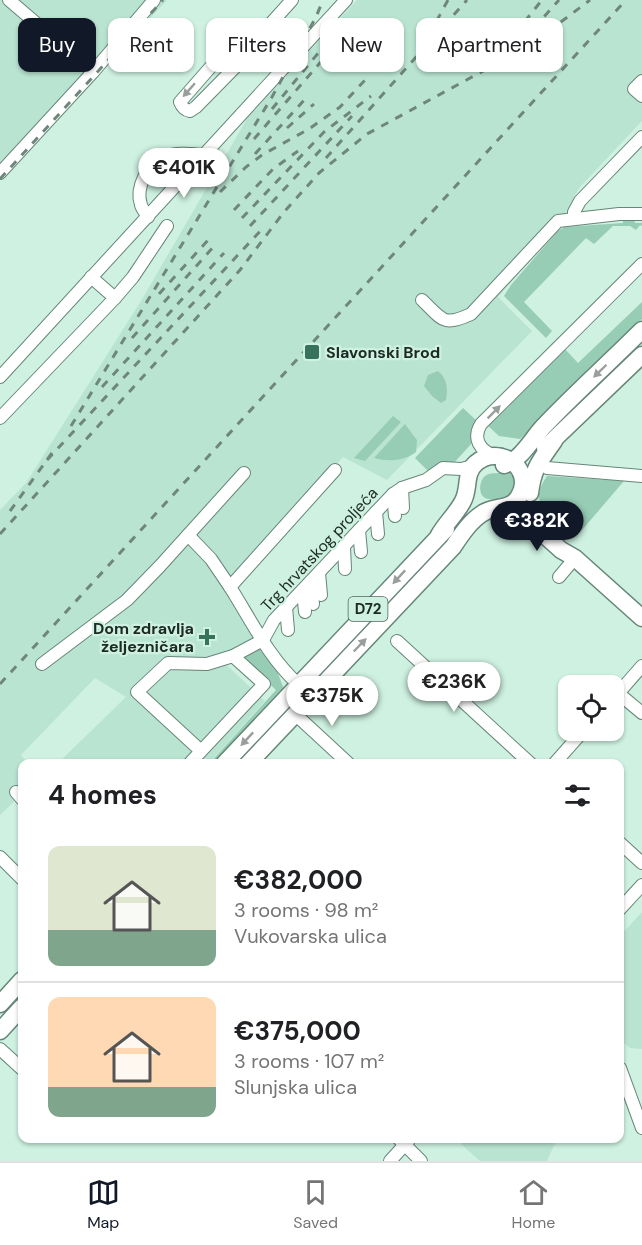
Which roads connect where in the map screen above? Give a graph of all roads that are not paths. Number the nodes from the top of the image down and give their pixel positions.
1 (9, 0) edge
2 (154, 0) edge
3 (292, 0) edge
4 (346, 0) edge
5 (30, 18) edge
6 (276, 18) edge
7 (308, 41) edge
8 (96, 68) edge
9 (93, 72) edge
10 (279, 72) edge
11 (642, 81) edge
12 (642, 96) edge
13 (642, 137) edge
14 (204, 155) junction
15 (0, 173) edge
16 (642, 214) edge
17 (148, 217) junction
18 (574, 218) junction
19 (168, 226) dead end
20 (642, 264) edge
21 (92, 277) junction
22 (115, 298) junction
23 (422, 300) dead end
24 (642, 330) edge
25 (642, 355) edge
26 (0, 377) edge
27 (0, 418) edge
28 (554, 441) junction
29 (503, 458) junction
30 (473, 466) junction
31 (547, 468) dead end
32 (335, 470) dead end
33 (244, 473) dead end
34 (642, 476) edge
35 (524, 488) junction
36 (474, 493) junction
37 (394, 494) junction
38 (496, 513) junction
39 (372, 516) junction
40 (188, 535) junction
41 (439, 535) junction
42 (374, 538) dead end
43 (348, 543) junction
44 (575, 558) junction
45 (315, 577) junction
46 (559, 577) dead end
47 (230, 587) junction
48 (290, 604) junction
49 (642, 618) edge
50 (292, 626) dead end
51 (263, 640) junction
52 (397, 640) dead end
53 (233, 656) junction
54 (42, 664) dead end
55 (642, 666) edge
56 (298, 684) junction
57 (624, 686) edge
58 (624, 701) edge
59 (642, 713) edge
60 (295, 714) junction
61 (574, 741) edge
62 (201, 751) junction
63 (194, 759) edge
64 (229, 759) edge
65 (253, 759) edge
66 (344, 759) edge
67 (526, 759) edge
68 (558, 759) edge
69 (624, 847) edge
70 (0, 856) edge
71 (642, 863) edge
72 (18, 875) edge
73 (642, 885) edge
74 (624, 905) edge
75 (18, 984) edge
76 (0, 1004) edge
77 (18, 1011) edge
78 (0, 1031) edge
79 (0, 1049) edge
80 (18, 1065) edge
81 (624, 1079) edge
82 (642, 1128) edge
83 (402, 1143) edge
84 (405, 1143) edge
85 (406, 1143) edge
86 (390, 1161) edge
87 (410, 1161) edge
88 (421, 1161) edge

1 - 5 street
2 - 8 street
3 - 6 street
4 - 7 street
9 - 15 street
10 - 14 street
11 - 12 street
13 - 18 street
14 - 17 street
14 - 17 street
16 - 18 street
17 - 21 street
18 - 23 street
19 - 22 street
29 -> 20 street
21 - 22 street
21 - 26 street
22 - 27 street
24 -> 29 main road, D72
25 - 28 main road, D72
28 - 35 main road, D72
28 - 35 main road, D72
29 - 30 main road, D72
29 - 35 main road
29 - 36 main road, D72
30 - 37 street, Trg hrvatskog proljeća
30 - 41 main road, D72
31 - 34 street
32 - 47 street
33 - 40 street
35 - 38 main road, D72
35 - 38 main road, D72
35 - 44 main road
36 - 38 main road
36 - 41 main road, D72
37 - 37 street
37 - 39 street, Trg hrvatskog proljeća
38 - 44 main road
60 -> 38 main road, D72
39 - 42 street
39 - 43 street, Trg hrvatskog proljeća
40 - 47 street, Trg hrvatskog proljeća
40 - 54 street
41 -> 56 main road, D72
43 - 43 street
43 - 45 street, Trg hrvatskog proljeća
44 - 46 street
44 - 49 main road
45 - 45 street
45 - 48 street, Trg hrvatskog proljeća
47 - 51 street, Trg hrvatskog proljeća
48 - 50 street
48 - 51 street, Trg hrvatskog proljeća
51 - 53 street
51 - 56 street, Trg hrvatskog proljeća
52 - 67 street
53 - 62 street
53 - 62 street
55 - 57 street
56 -> 64 main road, D72
58 - 59 street
60 - 65 main road, D72
60 - 66 street
61 - 68 street
62 - 63 street
69 - 71 street
70 - 72 street
73 - 74 street
75 - 76 main road
77 - 78 main road
79 - 80 street
81 - 82 street
83 - 86 street
84 - 87 street
85 - 88 street

